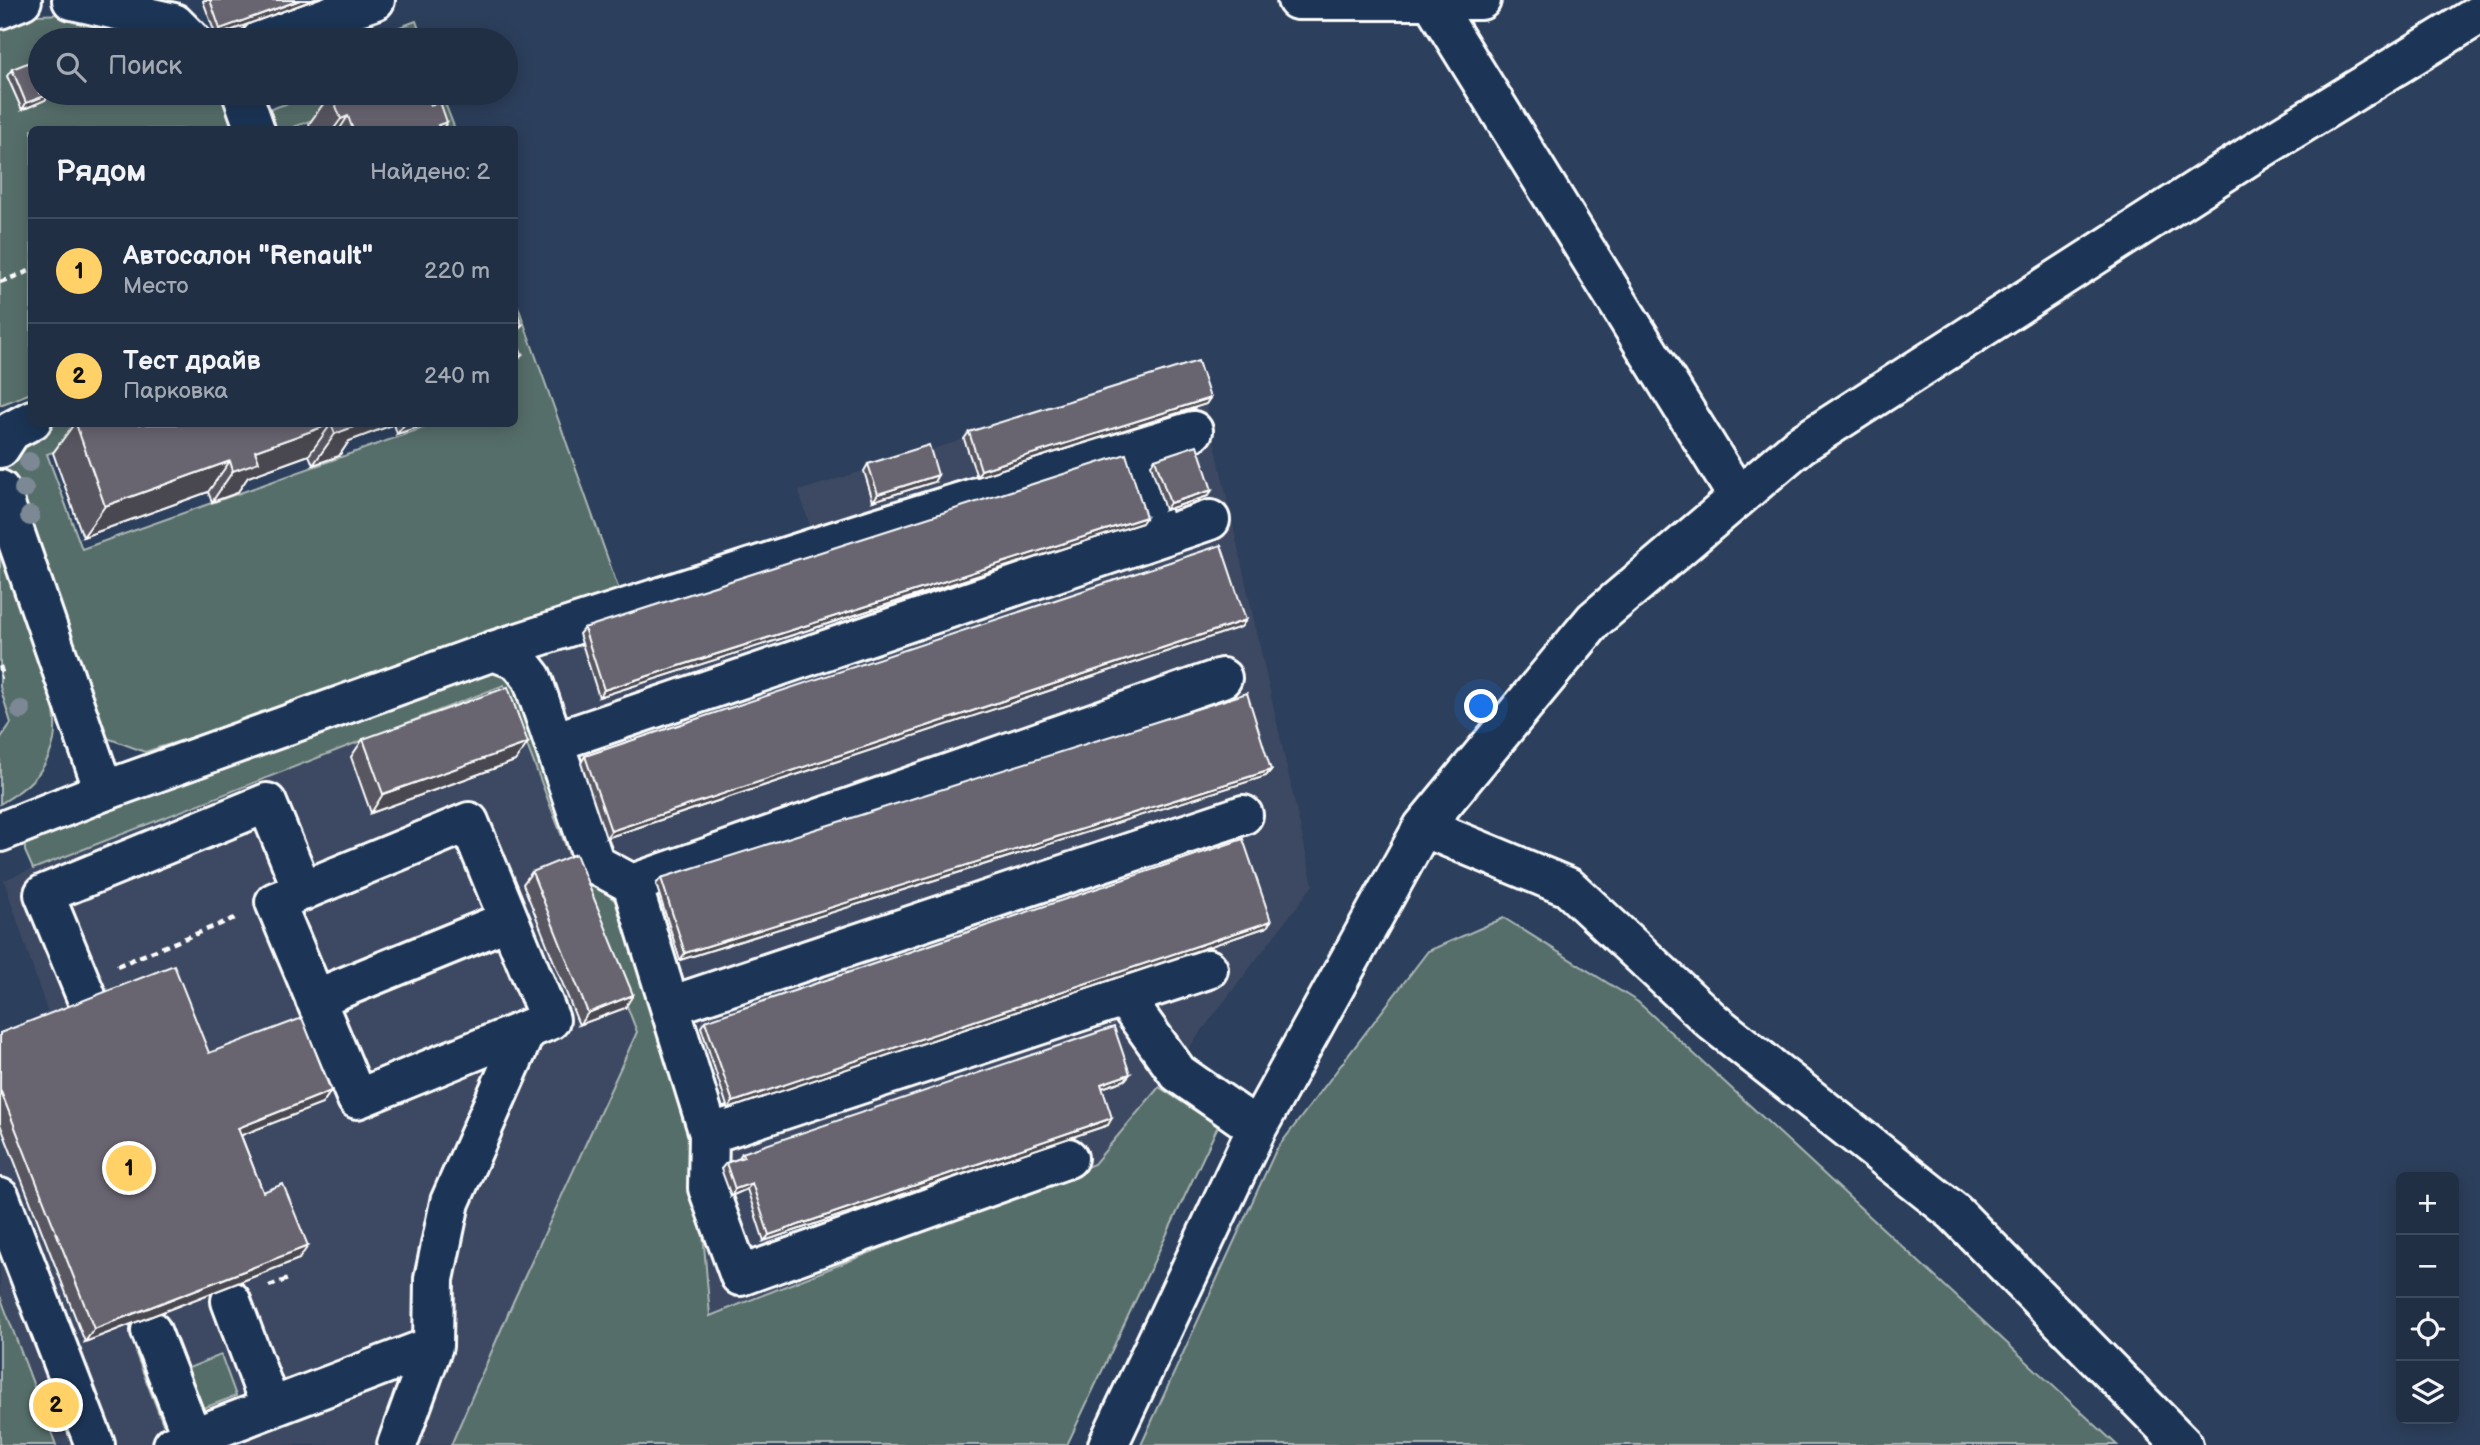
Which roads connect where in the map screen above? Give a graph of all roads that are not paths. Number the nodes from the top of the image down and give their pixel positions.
1 (22, 0) edge
2 (375, 0) edge
3 (1297, 0) edge
4 (1481, 0) edge
5 (82, 1) edge
6 (1432, 1) edge
7 (0, 9) edge
8 (2480, 14) edge
9 (178, 21) edge
10 (295, 28) edge
11 (247, 105) edge
12 (254, 126) edge
13 (28, 421) edge
14 (1193, 431) dead end
15 (0, 449) edge
16 (1129, 451) junction
17 (0, 490) edge
18 (1738, 497) junction
19 (1210, 520) dead end
20 (1159, 537) junction
21 (493, 651) junction
22 (1222, 678) dead end
23 (554, 742) junction
24 (104, 791) junction
25 (1243, 816) dead end
26 (1423, 827) junction
27 (0, 832) edge
28 (632, 884) junction
29 (289, 896) junction
30 (509, 920) junction
31 (1209, 969) dead end
32 (83, 989) road end
33 (1123, 996) junction
34 (315, 999) junction
35 (670, 1006) junction
36 (526, 1030) junction
37 (1257, 1128) junction
38 (709, 1134) junction
39 (1068, 1158) dead end
40 (0, 1198) edge
41 (231, 1301) dead end
42 (151, 1331) edge
43 (433, 1346) junction
44 (271, 1408) junction
45 (183, 1441) edge
46 (95, 1445) edge
47 (397, 1445) edge
48 (1108, 1445) edge
49 (2183, 1445) edge

1 - 7 street
2 - 10 street
3 - 6 street
4 - 6 street
5 - 9 street
6 - 18 street
8 - 18 street
11 - 12 street
13 - 15 street
14 - 16 street
16 - 20 street
16 - 21 street
17 - 24 street
18 - 26 street
19 - 20 street
20 - 23 street
21 - 23 street
21 - 24 street
22 - 28 street
23 - 28 street
24 - 27 street
25 - 35 street
26 - 37 street
26 - 49 street
28 - 35 street
29 - 30 street
29 - 32 street
29 - 34 street
30 - 34 street
30 - 36 street
31 - 33 street
33 - 37 street
33 - 38 street
34 - 36 street
35 - 38 street
36 - 43 street
37 - 48 street
38 - 39 street
40 - 46 street
41 - 44 street
42 - 45 street
43 - 44 street
43 - 47 street
44 - 45 street

